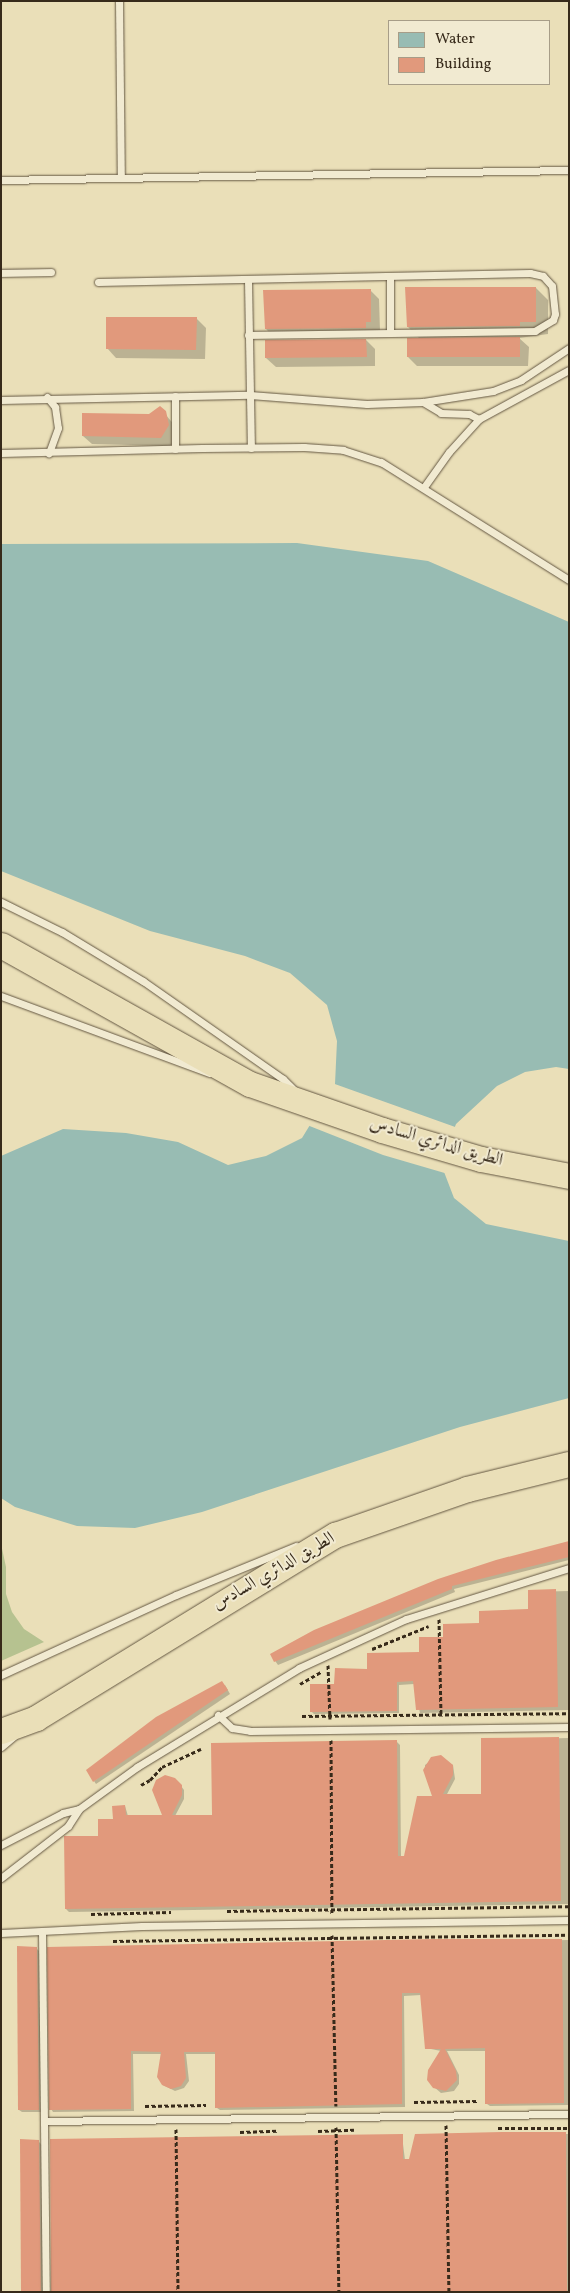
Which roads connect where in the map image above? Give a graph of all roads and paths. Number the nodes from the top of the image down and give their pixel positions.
1 (118, 1) edge
2 (569, 170) edge
3 (120, 178) junction
4 (1, 180) edge
5 (51, 272) dead end
6 (1, 273) edge
7 (390, 276) junction
8 (248, 280) junction
9 (98, 282) dead end
10 (390, 332) junction
11 (248, 335) junction
12 (569, 348) edge
13 (569, 370) edge
14 (250, 395) junction
15 (175, 396) junction
16 (48, 397) junction
17 (1, 400) edge
18 (423, 402) junction
19 (479, 419) junction
20 (251, 448) junction
21 (176, 449) junction
22 (1, 453) edge
23 (49, 453) junction
24 (424, 487) junction
25 (569, 580) edge
26 (1, 902) edge
27 (1, 945) edge
28 (1, 996) edge
29 (250, 1084) junction
30 (313, 1104) junction
31 (569, 1176) edge
32 (569, 1464) edge
33 (335, 1535) junction
34 (569, 1568) edge
35 (436, 1608) junction
36 (447, 1619) dead end
37 (439, 1621) junction
38 (367, 1651) dead end
39 (324, 1655) junction
40 (336, 1665) dead end
41 (329, 1668) junction
42 (1, 1675) edge
43 (300, 1684) dead end
44 (569, 1713) edge
45 (440, 1714) junction
46 (218, 1715) junction
47 (302, 1716) dead end
48 (330, 1716) junction
49 (36, 1718) junction
50 (569, 1727) edge
51 (441, 1728) junction
52 (331, 1730) junction
53 (1, 1731) edge
54 (1, 1747) edge
55 (201, 1749) dead end
56 (141, 1785) dead end
57 (79, 1809) junction
58 (1, 1845) edge
59 (1, 1878) edge
60 (569, 1906) edge
61 (332, 1909) junction
62 (179, 1912) dead end
63 (219, 1912) dead end
64 (92, 1914) dead end
65 (569, 1920) edge
66 (332, 1923) junction
67 (42, 1932) junction
68 (1, 1933) edge
69 (569, 1935) edge
70 (332, 1938) junction
71 (109, 1941) dead end
72 (477, 2101) dead end
73 (414, 2102) dead end
74 (444, 2102) junction
75 (206, 2105) dead end
76 (145, 2106) dead end
77 (176, 2106) junction
78 (569, 2114) edge
79 (446, 2115) junction
80 (336, 2117) junction
81 (176, 2118) junction
82 (45, 2121) junction
83 (46, 2292) edge
84 (178, 2292) edge
85 (339, 2292) edge
86 (449, 2292) edge

1 - 3 lane
2 - 3 lane
3 - 4 lane
5 - 6 lane
7 - 8 lane
7 - 10 lane
7 - 10 lane
8 - 9 lane
8 - 11 lane
10 - 11 lane
11 - 14 lane
12 - 18 lane
13 - 19 lane
14 - 15 lane
14 - 18 lane
14 - 20 lane
15 - 16 lane
15 - 21 lane
16 - 17 lane
16 - 23 lane
18 - 19 lane
19 - 24 lane
20 - 21 lane
20 - 24 lane
21 - 23 lane
22 - 23 lane
24 - 25 lane
26 - 30 lane
27 - 29 highway, الطريق الدائري السادس
28 - 29 lane
29 - 30 highway, الطريق الدائري السادس
30 - 31 highway, الطريق الدائري السادس
32 - 33 highway, الطريق الدائري السادس
33 - 42 lane
33 - 49 highway, الطريق الدائري السادس
34 - 35 lane
35 - 37 path
35 - 39 lane
36 - 37 path
37 - 38 path
37 - 45 path
39 - 41 path
39 - 46 lane
40 - 41 path
41 - 43 path
41 - 48 path
44 - 45 path
45 - 48 path
45 - 51 path
46 - 52 lane
46 - 57 lane
47 - 48 path
48 - 52 path
49 - 53 highway, الطريق الدائري السادس
49 - 54 lane
50 - 51 lane
51 - 52 lane
52 - 61 path
55 - 56 path
57 - 58 lane
57 - 59 lane
60 - 61 path
61 - 63 path
61 - 66 path
62 - 64 path
65 - 66 lane
66 - 67 lane
66 - 70 path
67 - 68 lane
67 - 82 lane
69 - 70 path
70 - 71 path
70 - 80 path
72 - 74 path
73 - 74 path
74 - 79 path
75 - 77 path
76 - 77 path
77 - 81 path
78 - 79 lane
79 - 80 lane
79 - 86 path
80 - 81 lane
80 - 85 path
81 - 82 lane
81 - 84 path
82 - 83 lane

